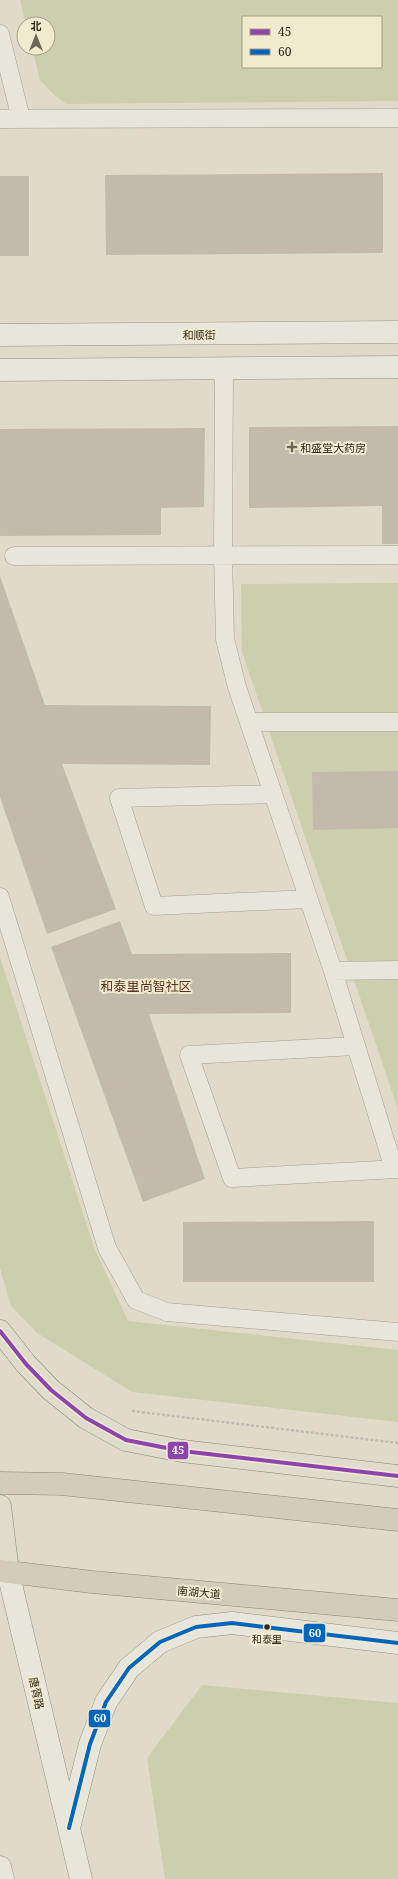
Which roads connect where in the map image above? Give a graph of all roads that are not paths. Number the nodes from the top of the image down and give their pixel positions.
1 (0, 34) edge
2 (398, 118) edge
3 (0, 119) edge
4 (21, 119) junction
5 (398, 332) edge
6 (0, 335) edge
7 (398, 367) edge
8 (224, 368) junction
9 (0, 370) edge
10 (224, 555) junction
11 (398, 555) edge
12 (14, 556) dead end
13 (249, 722) junction
14 (398, 722) edge
15 (272, 794) junction
16 (0, 897) edge
17 (308, 900) junction
18 (398, 970) edge
19 (333, 971) junction
20 (356, 1046) junction
21 (396, 1169) edge
22 (0, 1331) edge
23 (398, 1332) edge
24 (398, 1476) edge
25 (0, 1484) edge
26 (0, 1506) edge
27 (398, 1520) edge
28 (4, 1571) edge
29 (398, 1610) edge
30 (398, 1643) edge
31 (69, 1828) junction
32 (0, 1867) edge
33 (3, 1879) edge
34 (81, 1879) edge

1 - 4 lane
2 - 4 lane
3 - 4 lane
5 - 6 street, 和顺街
7 - 8 street
8 - 9 street
8 - 10 lane
10 - 11 lane
10 - 12 lane
10 - 13 lane
13 - 14 lane
13 - 15 lane
15 - 17 lane
15 - 17 lane
16 - 23 lane
17 - 19 lane
18 - 19 lane
19 - 20 lane
20 - 21 lane
20 - 21 lane
22 - 24 main road
25 - 27 highway
26 - 28 main road, 唐胥路
28 - 29 highway, 南湖大道
28 - 31 street, 唐胥路
30 - 31 street
31 - 34 street, 唐胥路
32 - 33 street

